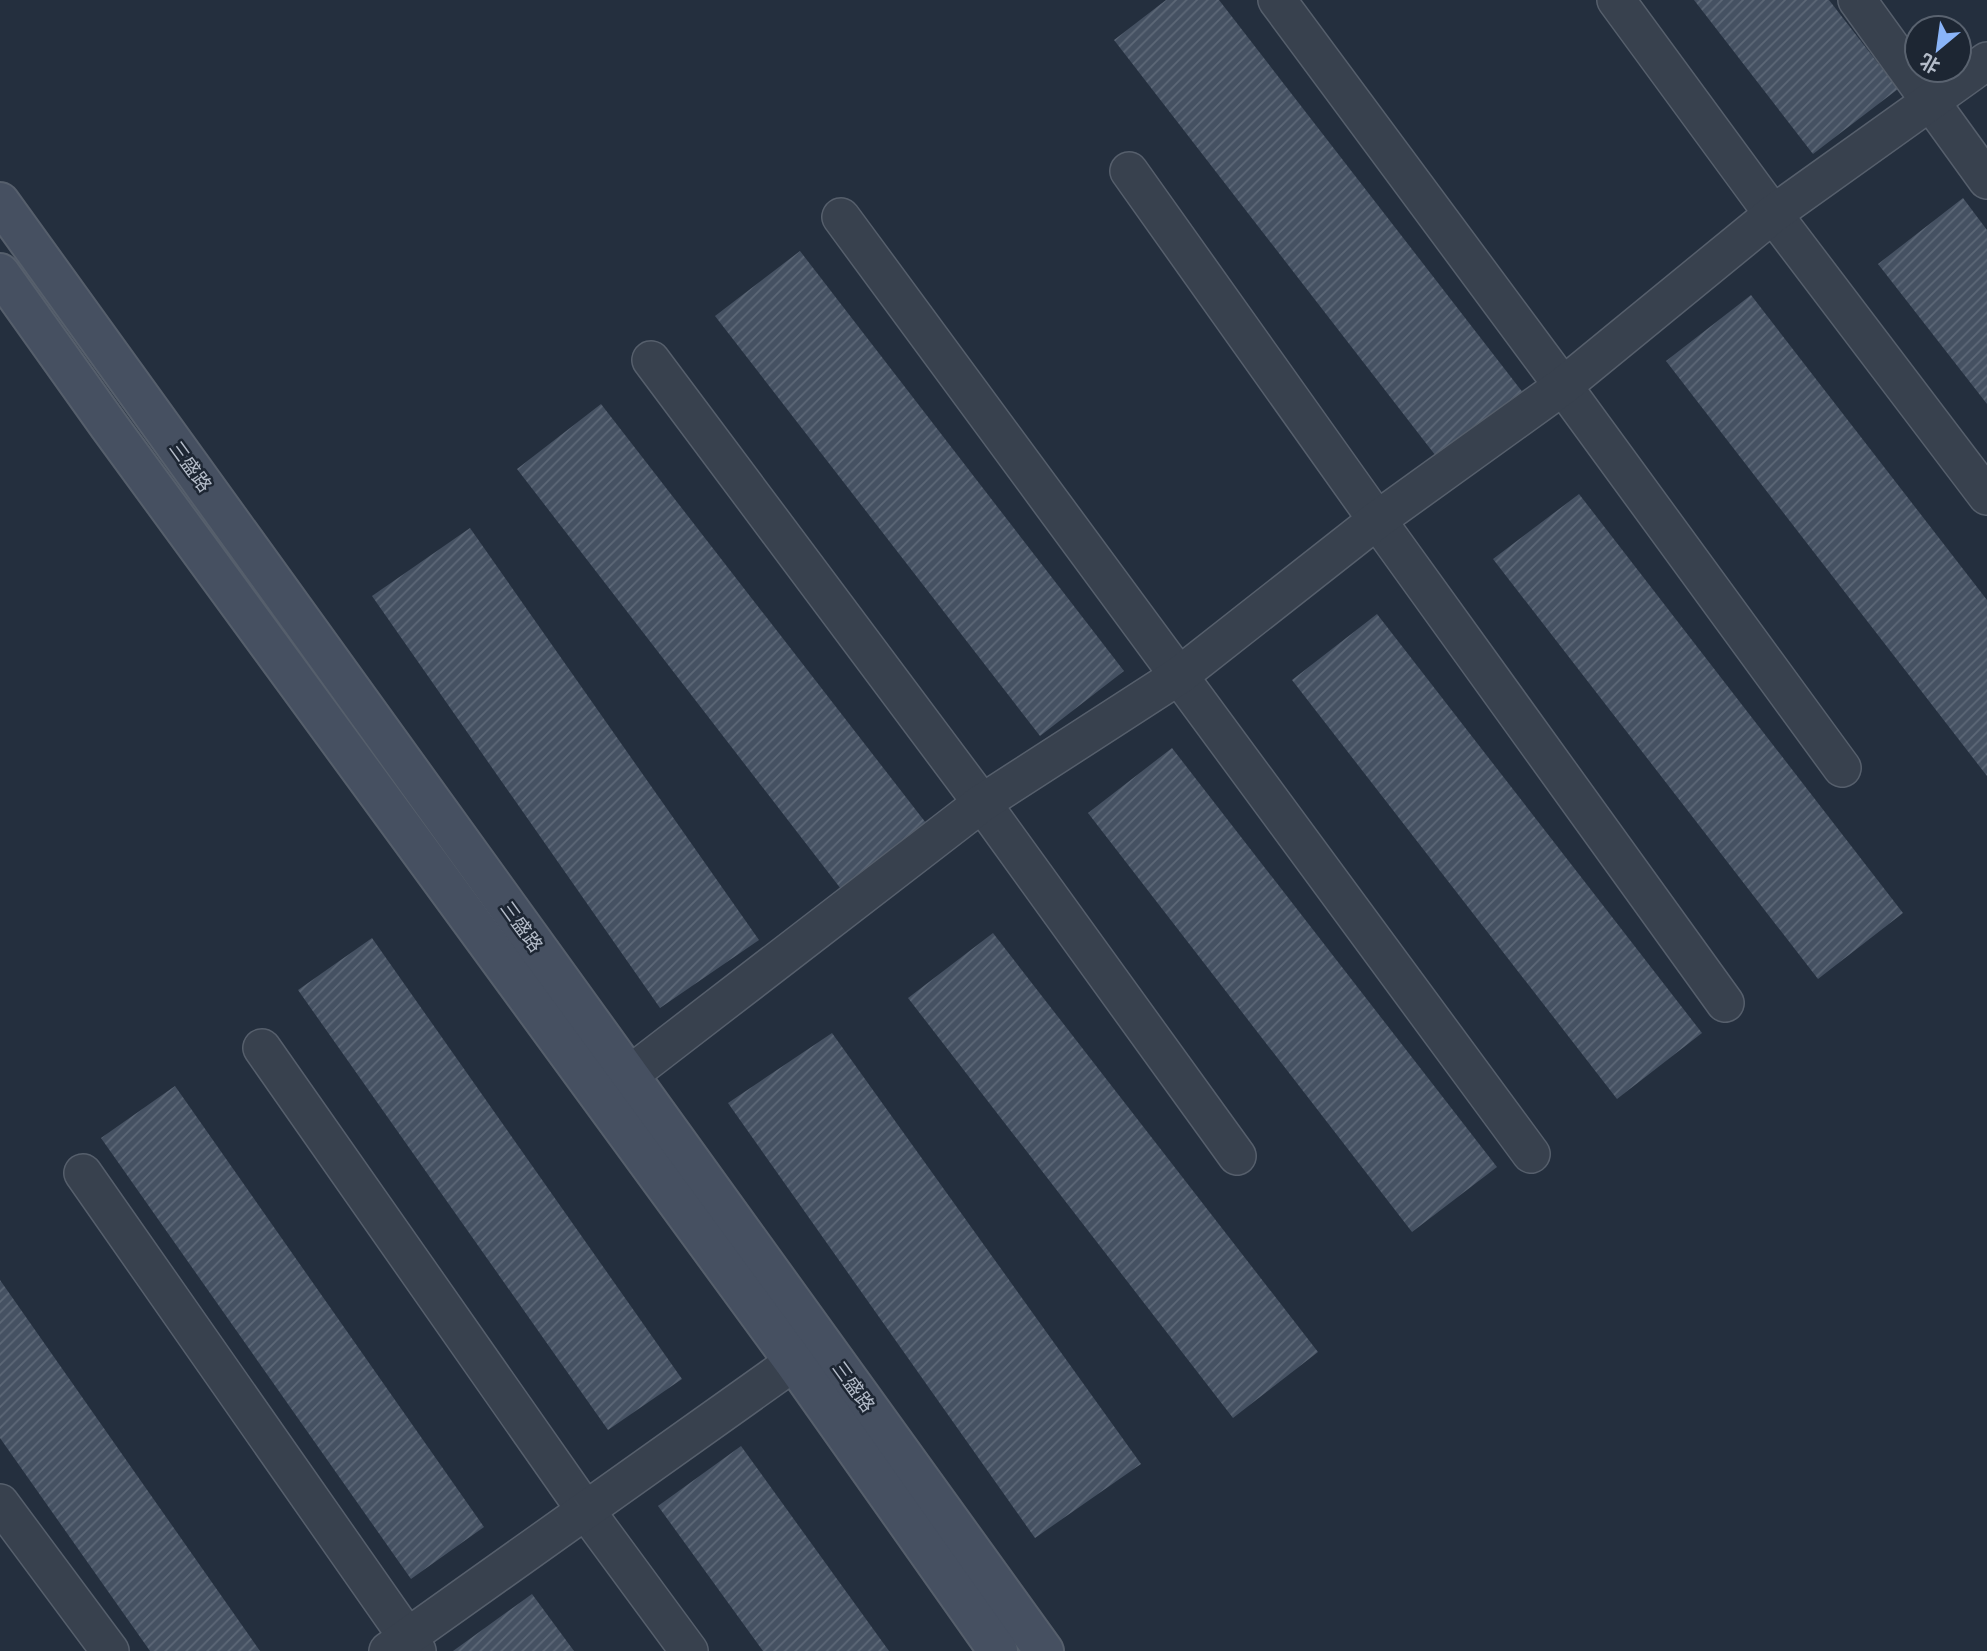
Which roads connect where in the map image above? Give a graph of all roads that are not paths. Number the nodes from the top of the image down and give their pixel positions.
1 (1277, 0) edge
2 (1616, 0) edge
3 (1857, 0) edge
4 (1987, 61) edge
5 (1931, 101) junction
6 (1129, 171) dead end
7 (1987, 180) edge
8 (0, 202) edge
9 (1773, 214) junction
10 (841, 217) dead end
11 (0, 274) edge
12 (651, 360) dead end
13 (1563, 386) junction
14 (1987, 496) edge
15 (1377, 520) junction
16 (1180, 675) junction
17 (1842, 768) dead end
18 (982, 803) junction
19 (1725, 1003) dead end
20 (262, 1048) dead end
21 (628, 1076) junction
22 (1531, 1154) dead end
23 (1237, 1156) dead end
24 (83, 1173) dead end
25 (794, 1362) junction
26 (0, 1503) edge
27 (586, 1511) junction
28 (404, 1646) edge
29 (110, 1651) edge
30 (689, 1651) edge
31 (998, 1651) edge
32 (1044, 1651) edge

1 - 13 street
2 - 9 street
3 - 5 street
4 - 5 street
5 - 7 street
5 - 9 street
6 - 15 street
8 - 21 main road, 三盛路
9 - 13 street
9 - 14 street
10 - 16 street
11 - 25 main road, 三盛路
12 - 18 street
13 - 15 street
13 - 17 street
15 - 16 street
15 - 19 street
16 - 18 street
16 - 22 street
18 - 21 street
18 - 23 street
20 - 27 street
21 - 32 main road, 三盛路
24 - 28 street
25 - 27 street
25 - 31 main road, 三盛路
26 - 29 street
27 - 28 street
27 - 30 street

